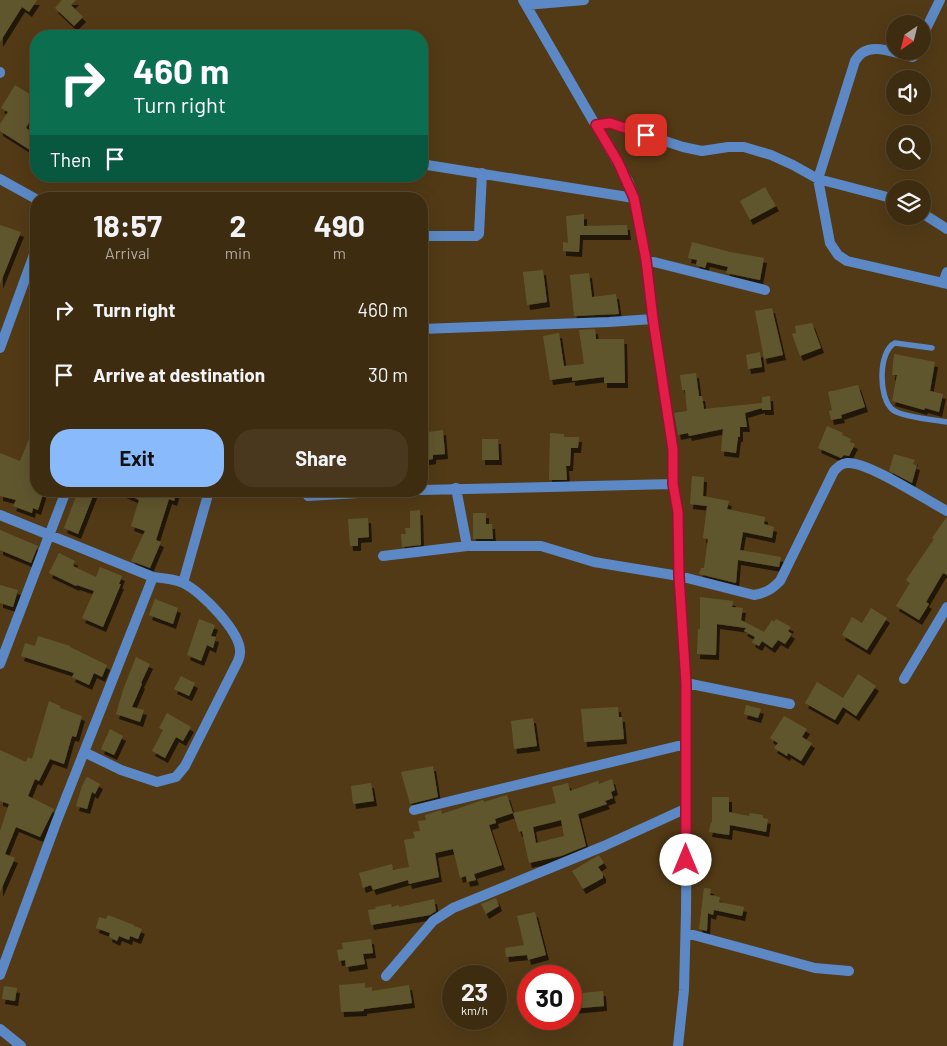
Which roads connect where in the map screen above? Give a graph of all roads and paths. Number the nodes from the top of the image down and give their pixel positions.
1 (584, 0) edge
2 (940, 0) edge
3 (524, 2) edge
4 (931, 18) edge
5 (886, 51) edge
6 (596, 125) junction
7 (428, 165) edge
8 (482, 173) junction
9 (0, 179) edge
10 (818, 179) junction
11 (30, 196) edge
12 (634, 198) junction
13 (886, 198) edge
14 (931, 219) edge
15 (947, 229) edge
16 (428, 236) edge
17 (646, 260) junction
18 (30, 266) edge
19 (947, 272) edge
20 (945, 283) edge
21 (765, 290) dead end
22 (653, 319) junction
23 (428, 329) edge
24 (0, 348) edge
25 (932, 348) dead end
26 (947, 422) edge
27 (673, 484) junction
28 (456, 488) junction
29 (428, 490) edge
30 (64, 497) edge
31 (207, 497) edge
32 (947, 511) edge
33 (0, 515) edge
34 (50, 534) junction
35 (467, 546) junction
36 (383, 556) dead end
37 (153, 576) junction
38 (679, 576) junction
39 (183, 583) junction
40 (947, 607) edge
41 (0, 664) edge
42 (904, 679) dead end
43 (686, 684) junction
44 (790, 704) dead end
45 (686, 744) junction
46 (84, 752) junction
47 (686, 808) junction
48 (414, 810) dead end
49 (686, 933) junction
50 (849, 971) dead end
51 (0, 976) edge
52 (386, 976) dead end
53 (0, 1029) edge
54 (22, 1046) edge
55 (678, 1046) edge

1 - 3 street
2 - 4 street
3 - 6 street
5 - 10 street
6 - 10 street
6 - 12 street
7 - 8 street
8 - 12 street
8 - 16 street
9 - 11 street
10 - 13 street
10 - 20 street
12 - 17 street
14 - 15 street
17 - 21 street
17 - 22 street
18 - 24 street
19 - 20 street
22 - 23 street
22 - 27 street
25 - 26 lane
27 - 28 street
27 - 38 street
28 - 29 street
28 - 35 street
30 - 34 street
31 - 39 street
32 - 38 street
33 - 34 street
34 - 37 street
34 - 41 street
35 - 36 street
35 - 38 street
37 - 39 street
37 - 46 street
38 - 43 street
39 - 46 street
40 - 42 street
43 - 44 street
43 - 45 street
45 - 47 street
45 - 48 street
46 - 51 street
47 - 49 street
47 - 52 street
49 - 50 street
49 - 55 street
53 - 54 street

